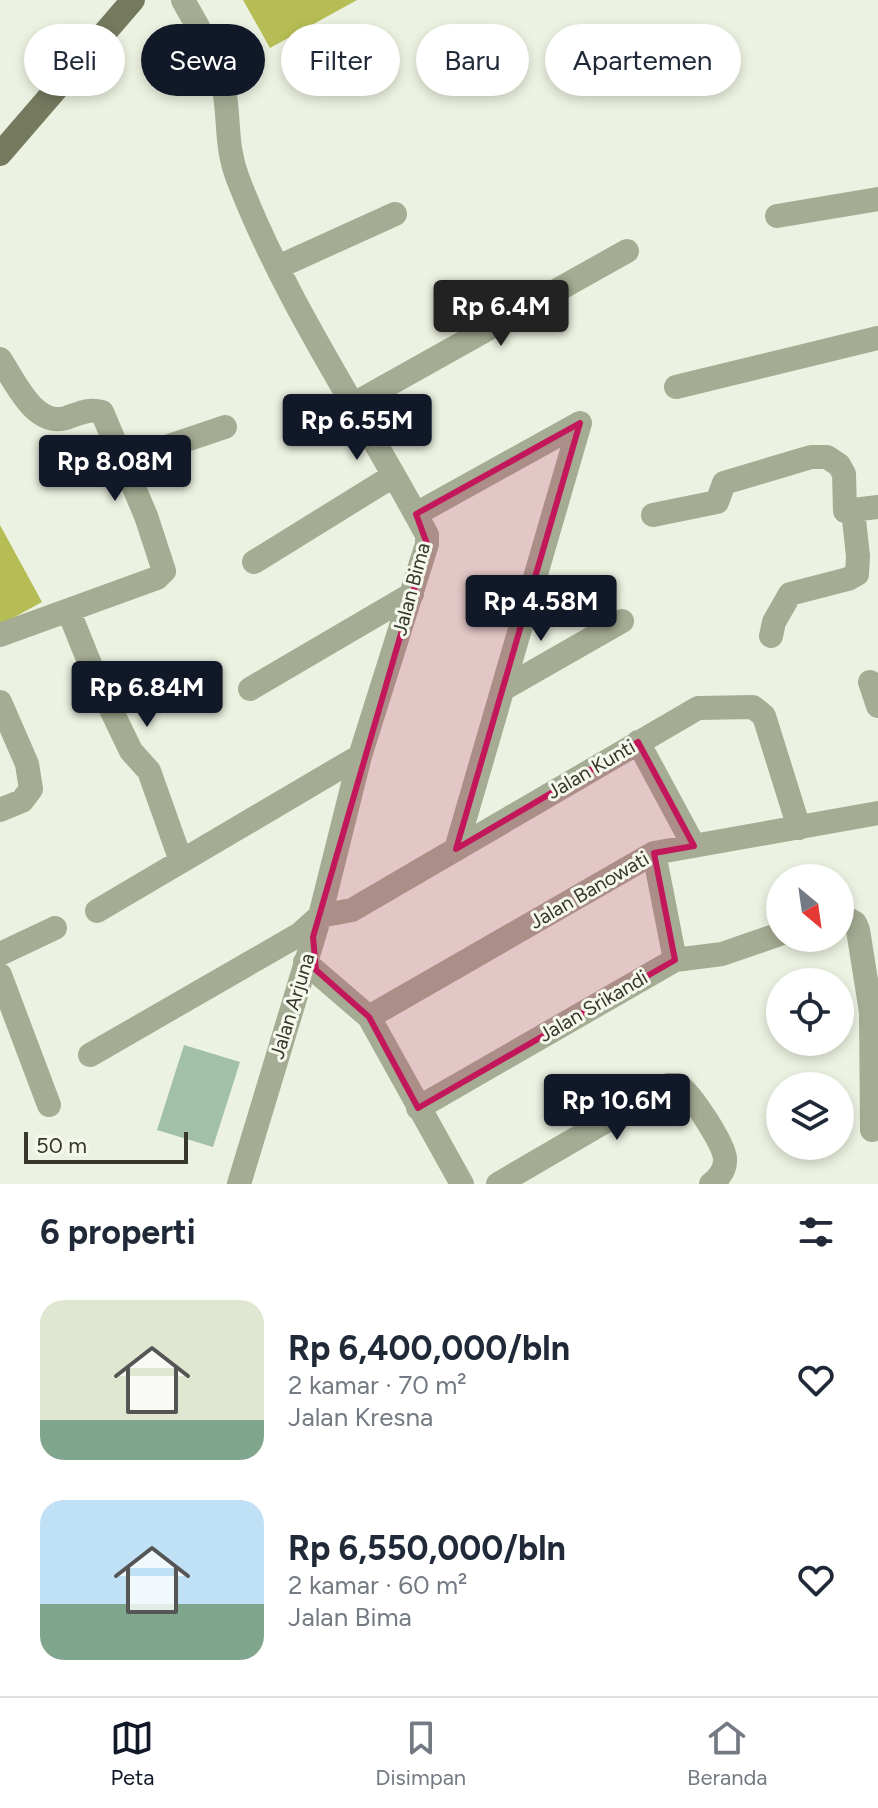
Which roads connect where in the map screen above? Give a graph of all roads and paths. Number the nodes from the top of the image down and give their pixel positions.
1 (133, 0) edge
2 (183, 0) edge
3 (0, 154) edge
4 (878, 199) edge
5 (395, 214) dead end
6 (777, 216) dead end
7 (627, 251) dead end
8 (278, 267) junction
9 (878, 338) edge
10 (0, 359) edge
11 (676, 387) dead end
12 (352, 405) junction
13 (225, 427) dead end
14 (124, 461) junction
15 (393, 476) junction
16 (878, 507) edge
17 (853, 510) junction
18 (416, 514) junction
19 (653, 515) dead end
20 (254, 562) dead end
21 (412, 594) junction
22 (69, 612) junction
23 (622, 621) dead end
24 (0, 635) edge
25 (771, 636) dead end
26 (870, 682) dead end
27 (250, 689) dead end
28 (503, 689) junction
29 (0, 702) edge
30 (878, 706) edge
31 (638, 742) junction
32 (360, 756) junction
33 (0, 810) edge
34 (878, 813) edge
35 (799, 828) junction
36 (694, 846) junction
37 (456, 849) junction
38 (654, 853) junction
39 (181, 861) junction
40 (97, 911) dead end
41 (854, 922) edge
42 (316, 926) junction
43 (55, 928) dead end
44 (766, 939) edge
45 (0, 954) edge
46 (675, 960) junction
47 (311, 966) junction
48 (0, 975) edge
49 (874, 1012) edge
50 (369, 1017) junction
51 (90, 1055) dead end
52 (49, 1105) dead end
53 (418, 1108) junction
54 (872, 1130) dead end
55 (249, 1183) edge
56 (462, 1184) edge
57 (498, 1184) edge
58 (711, 1184) edge

1 - 3 main road
2 - 8 street, Jalan Bima
4 - 6 street
5 - 8 street
7 - 12 street
8 - 12 street, Jalan Bima
9 - 11 street
10 - 14 street
12 - 15 street, Jalan Bima
13 - 14 street
14 - 22 street
15 - 18 street, Jalan Bima
15 - 20 street
16 - 17 street
17 - 19 street
17 - 25 street
18 - 21 street, Jalan Bima
18 - 28 street
21 - 27 street
21 - 32 street, Jalan Bima
22 - 24 street
22 - 39 street
23 - 28 street
26 - 30 street
28 - 37 street
29 - 33 street
31 - 35 street, Jalan Kunti
31 - 36 street
31 - 37 street, Jalan Kunti
32 - 39 street
32 - 42 street, Jalan Bima
34 - 35 street, Jalan Banowati
35 - 36 street, Jalan Banowati
36 - 38 street, Jalan Banowati
37 - 42 street, Jalan Kunti
38 - 46 street
38 - 50 street, Jalan Banowati
39 - 40 street
41 - 49 street
42 - 47 street, Jalan Arjuna
42 - 51 street
43 - 45 street
44 - 46 street
46 - 53 street, Jalan Srikandi
47 - 50 street
47 - 55 street, Jalan Arjuna
48 - 52 street
49 - 54 street
50 - 53 street
53 - 56 street
57 - 58 street

